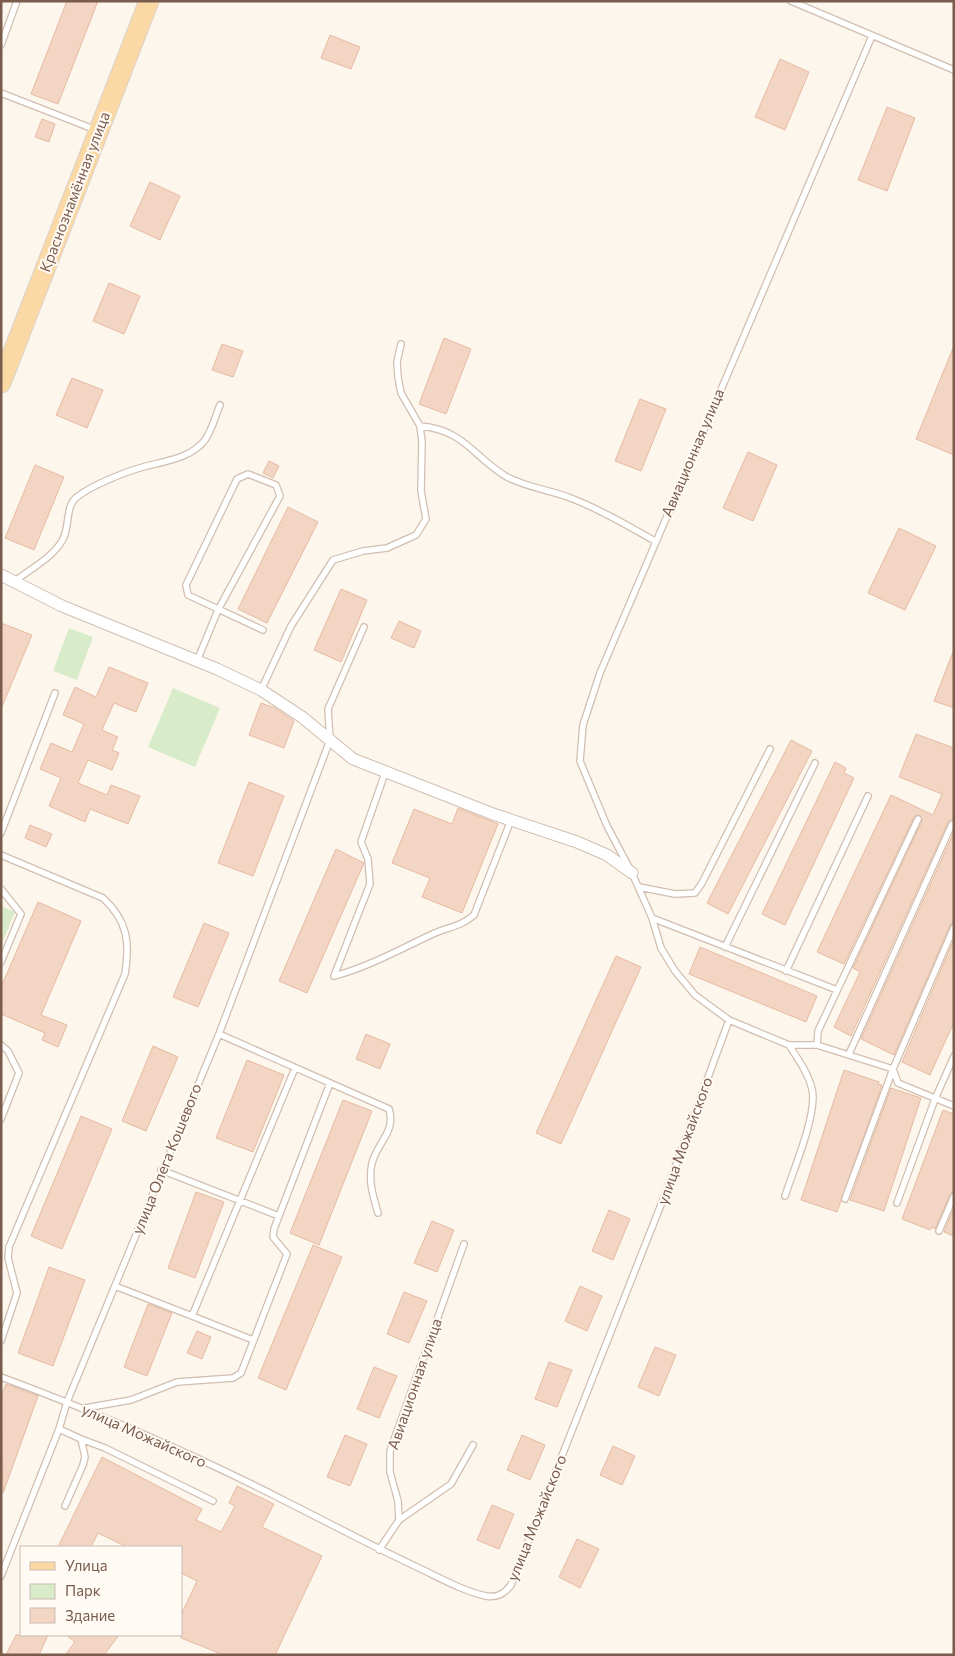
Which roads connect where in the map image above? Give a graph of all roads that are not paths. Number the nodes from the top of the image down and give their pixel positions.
1 (17, 1) edge
2 (149, 1) edge
3 (791, 1) edge
4 (872, 36) junction
5 (1, 45) edge
6 (954, 70) edge
7 (1, 93) edge
8 (98, 131) junction
9 (401, 344) dead end
10 (1, 383) edge
11 (220, 405) dead end
12 (420, 426) junction
13 (655, 541) junction
14 (1, 575) edge
15 (13, 582) junction
16 (218, 610) junction
17 (364, 627) dead end
18 (263, 630) dead end
19 (198, 661) junction
20 (261, 690) junction
21 (56, 693) dead end
22 (330, 740) junction
23 (770, 749) dead end
24 (816, 763) dead end
25 (385, 773) junction
26 (868, 796) dead end
27 (918, 819) dead end
28 (512, 820) junction
29 (952, 824) dead end
30 (1, 833) edge
31 (1, 855) edge
32 (632, 873) junction
33 (639, 887) junction
34 (1, 890) edge
35 (652, 918) junction
36 (954, 927) edge
37 (725, 947) junction
38 (1, 962) edge
39 (786, 970) junction
40 (837, 990) junction
41 (729, 1020) junction
42 (219, 1034) junction
43 (1, 1045) edge
44 (789, 1045) junction
45 (817, 1045) junction
46 (849, 1054) junction
47 (954, 1056) edge
48 (295, 1068) junction
49 (893, 1069) junction
50 (330, 1083) junction
51 (935, 1098) junction
52 (954, 1106) edge
53 (1, 1119) edge
54 (161, 1170) junction
55 (785, 1196) dead end
56 (954, 1196) edge
57 (845, 1199) dead end
58 (240, 1201) junction
59 (897, 1203) dead end
60 (378, 1213) dead end
61 (279, 1216) junction
62 (939, 1231) dead end
63 (464, 1244) dead end
64 (116, 1286) junction
65 (192, 1316) junction
66 (254, 1340) junction
67 (1, 1341) edge
68 (1, 1377) edge
69 (67, 1402) junction
70 (85, 1408) junction
71 (59, 1429) junction
72 (81, 1439) junction
73 (473, 1445) dead end
74 (213, 1501) dead end
75 (65, 1506) dead end
76 (399, 1520) junction
77 (378, 1550) junction
78 (1, 1576) edge

1 - 5 lane
2 - 8 main road, Краснознамённая улица
3 - 4 lane
4 - 6 lane
4 - 13 lane, Авиационная улица
7 - 8 lane
8 - 10 main road, Краснознамённая улица
9 - 12 lane
11 - 15 lane
12 - 13 lane
12 - 20 lane
13 - 32 lane, Авиационная улица
14 - 15 street
15 - 19 street
16 - 16 lane
16 - 18 lane
16 - 19 lane
17 - 22 lane
19 - 20 street
20 - 22 street
21 - 30 lane
22 - 25 street
22 - 42 lane, улица Олега Кошевого
23 - 33 lane
24 - 37 lane
25 - 28 street
25 - 28 lane
26 - 39 lane
27 - 40 lane
28 - 32 street
29 - 46 lane
31 - 67 lane
32 - 33 lane, Авиационная улица
33 - 35 lane, Авиационная улица
34 - 38 lane
35 - 37 lane
35 - 41 lane, Авиационная улица
36 - 49 lane
37 - 39 lane
39 - 40 lane
40 - 45 lane
41 - 44 lane, Авиационная улица
41 - 77 lane, улица Можайского
42 - 48 lane
42 - 54 lane, улица Олега Кошевого
43 - 53 lane
44 - 45 lane
44 - 55 lane
45 - 46 lane
46 - 49 lane
47 - 51 lane
48 - 50 lane
48 - 58 lane
49 - 51 lane
49 - 57 lane
50 - 60 lane
50 - 61 lane
51 - 52 lane
51 - 59 lane
54 - 58 lane
54 - 64 lane, улица Олега Кошевого
56 - 62 lane
58 - 61 lane
58 - 65 lane
61 - 66 lane
63 - 76 lane, Авиационная улица
64 - 65 lane
64 - 69 lane, улица Олега Кошевого
65 - 66 lane
66 - 70 lane
68 - 69 lane, улица Можайского
69 - 70 lane, улица Можайского
69 - 71 lane, улица Олега Кошевого
70 - 77 lane, улица Можайского
71 - 72 lane
71 - 78 lane, улица Олега Кошевого
72 - 74 lane
72 - 75 lane
73 - 76 lane
76 - 77 lane

